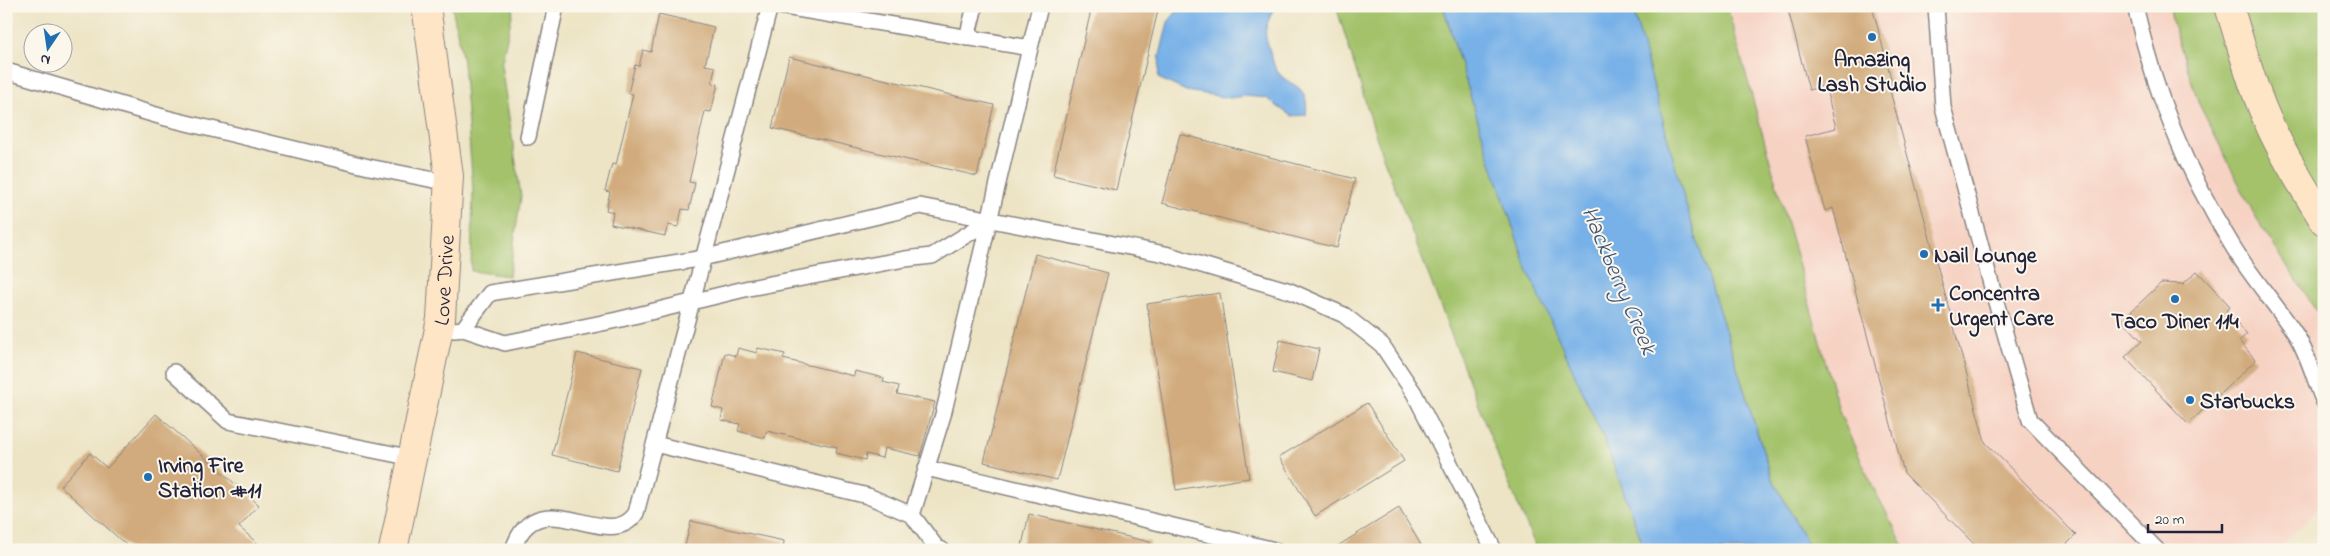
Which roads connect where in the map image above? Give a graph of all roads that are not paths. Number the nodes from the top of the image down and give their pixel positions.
1 (426, 6) edge
2 (556, 6) edge
3 (770, 6) edge
4 (779, 6) edge
5 (975, 6) edge
6 (1040, 6) edge
7 (1936, 6) edge
8 (2135, 6) edge
9 (2229, 6) edge
10 (967, 38) junction
11 (1030, 48) junction
12 (6, 71) edge
13 (528, 137) dead end
14 (449, 183) junction
15 (989, 221) junction
16 (2324, 221) edge
17 (704, 257) junction
18 (691, 302) junction
19 (451, 330) junction
20 (174, 372) dead end
21 (2324, 402) edge
22 (655, 444) junction
23 (412, 458) junction
24 (926, 468) junction
25 (912, 515) junction
26 (393, 550) edge
27 (513, 550) edge
28 (942, 550) edge
29 (1276, 550) edge
30 (1494, 550) edge
31 (2157, 550) edge

1 - 14 street, Love Drive
2 - 13 lane
3 - 17 lane
4 - 10 lane
5 - 10 lane
6 - 11 lane
7 - 31 lane
8 - 21 lane
9 - 16 street
10 - 11 lane
11 - 15 lane
12 - 14 lane
14 - 19 street, Love Drive
15 - 17 lane
15 - 18 lane
15 - 24 lane
15 - 30 lane
17 - 18 lane
17 - 19 lane
18 - 19 lane
18 - 22 lane
19 - 23 street, Love Drive
20 - 23 lane
22 - 25 lane
22 - 27 lane
23 - 26 street, Love Drive
24 - 25 lane
24 - 29 lane
25 - 28 lane

